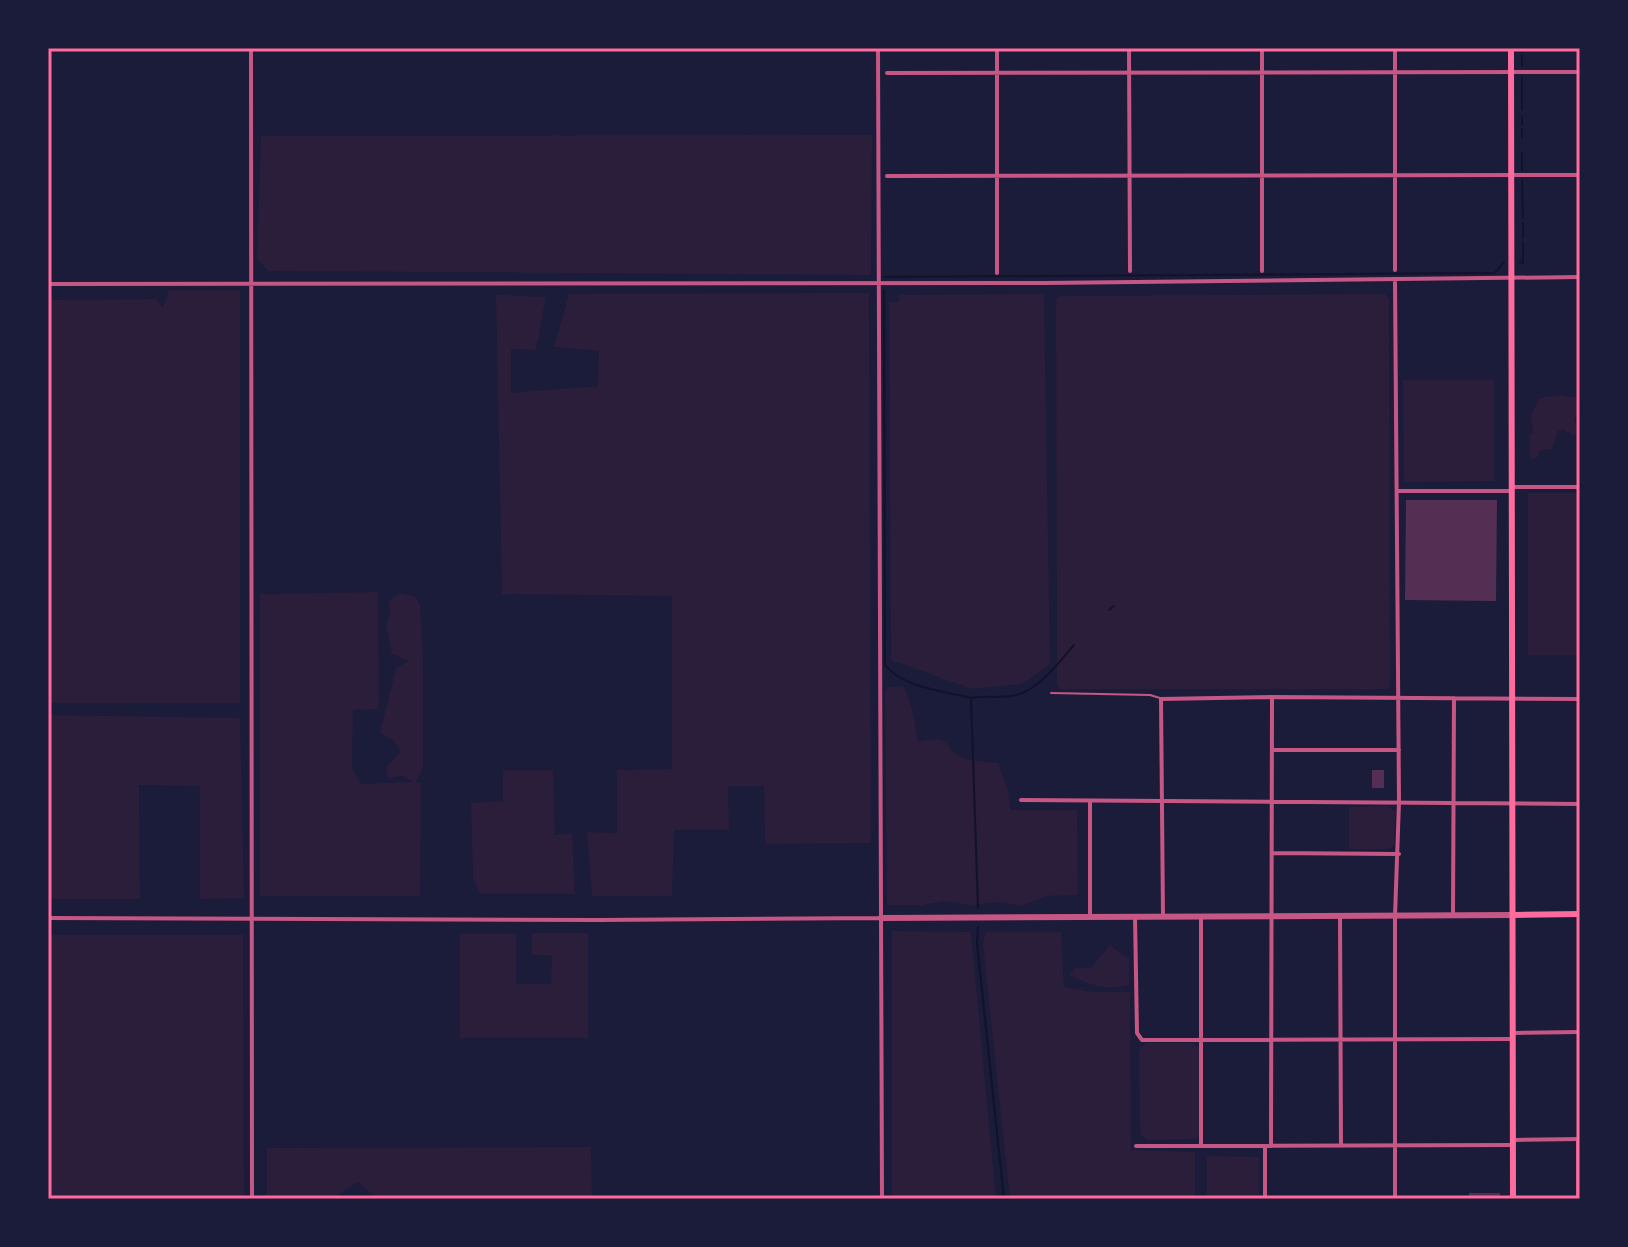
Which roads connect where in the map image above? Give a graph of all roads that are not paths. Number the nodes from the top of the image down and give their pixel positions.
1 (251, 48) edge
2 (878, 48) edge
3 (997, 48) edge
4 (1129, 48) edge
5 (1262, 48) edge
6 (1395, 48) edge
7 (1511, 48) edge
8 (1511, 71) junction
9 (1129, 72) junction
10 (1395, 72) junction
11 (1580, 72) edge
12 (887, 73) dead end
13 (1262, 73) junction
14 (997, 74) junction
15 (1395, 175) junction
16 (1580, 175) edge
17 (887, 176) dead end
18 (997, 176) junction
19 (1129, 176) junction
20 (1262, 176) junction
21 (1512, 176) junction
22 (1395, 270) dead end
23 (1130, 271) dead end
24 (1262, 271) dead end
25 (997, 273) dead end
26 (1580, 277) edge
27 (1511, 278) junction
28 (1395, 280) junction
29 (48, 284) edge
30 (251, 284) junction
31 (878, 284) junction
32 (1580, 487) edge
33 (1512, 489) junction
34 (1399, 491) junction
35 (1051, 693) dead end
36 (1272, 697) junction
37 (1398, 698) junction
38 (1454, 698) junction
39 (1161, 699) junction
40 (1513, 699) junction
41 (1580, 699) edge
42 (1273, 750) junction
43 (1399, 750) junction
44 (1021, 800) dead end
45 (1090, 801) junction
46 (1161, 801) junction
47 (1273, 802) junction
48 (1399, 802) junction
49 (1454, 802) junction
50 (1513, 803) junction
51 (1580, 804) edge
52 (1273, 853) junction
53 (1399, 854) junction
54 (1580, 914) edge
55 (1453, 915) junction
56 (1513, 915) junction
57 (1090, 916) junction
58 (1135, 916) junction
59 (1163, 916) junction
60 (1201, 916) junction
61 (1271, 916) junction
62 (1395, 916) junction
63 (1340, 917) junction
64 (48, 918) edge
65 (881, 918) junction
66 (251, 919) junction
67 (1580, 1032) edge
68 (1513, 1036) junction
69 (1201, 1040) junction
70 (1271, 1040) junction
71 (1394, 1040) junction
72 (1340, 1041) junction
73 (1579, 1139) edge
74 (1513, 1142) junction
75 (1136, 1146) dead end
76 (1201, 1146) junction
77 (1268, 1146) junction
78 (1341, 1146) junction
79 (1395, 1146) junction
80 (252, 1199) edge
81 (882, 1199) edge
82 (1265, 1199) edge
83 (1395, 1199) edge
84 (1513, 1199) edge
85 (1578, 1199) edge

1 - 30 street
2 - 31 street
3 - 14 street
4 - 9 street
5 - 13 street
6 - 10 street
7 - 8 main road
8 - 10 street
8 - 11 street
8 - 21 main road
9 - 13 street
9 - 14 street
9 - 19 street
10 - 13 street
10 - 15 street
12 - 14 street
13 - 20 street
14 - 18 street
15 - 20 street
15 - 21 street
15 - 22 street
16 - 21 street
17 - 18 street
18 - 19 street
18 - 25 street
19 - 20 street
19 - 23 street
20 - 24 street
21 - 27 main road
26 - 27 street
27 - 28 street
27 - 33 main road
28 - 31 street
28 - 34 street
29 - 30 street
30 - 31 street
30 - 66 street
31 - 65 street
32 - 33 street
33 - 34 street
33 - 40 main road
34 - 37 street
35 - 39 lane
36 - 37 street
36 - 39 street
36 - 42 street
37 - 38 street
37 - 43 street
38 - 40 street
38 - 49 street
39 - 46 street
40 - 41 street
40 - 50 main road
42 - 43 street
42 - 47 street
43 - 48 street
44 - 45 street
45 - 46 street
45 - 57 street
46 - 47 street
46 - 59 street
47 - 48 street
47 - 52 street
48 - 49 street
48 - 53 street
49 - 50 street
49 - 55 street
50 - 51 street
50 - 56 main road
52 - 53 street
52 - 61 street
53 - 62 street
54 - 56 main road
55 - 56 street
55 - 62 street
56 - 68 main road
57 - 58 street
57 - 65 street
58 - 59 street
58 - 69 street
59 - 60 street
60 - 61 street
60 - 69 street
61 - 63 street
61 - 70 street
62 - 63 street
62 - 71 street
63 - 72 street
64 - 66 street
65 - 66 street
65 - 81 street
66 - 80 street
67 - 68 street
68 - 71 street
68 - 74 main road
69 - 70 street
69 - 76 street
70 - 72 street
70 - 77 street
71 - 72 street
71 - 79 street
72 - 78 street
73 - 74 street
73 - 85 street
74 - 79 street
74 - 84 main road
75 - 76 street
76 - 77 street
77 - 78 street
77 - 82 street
78 - 79 street
79 - 83 street

